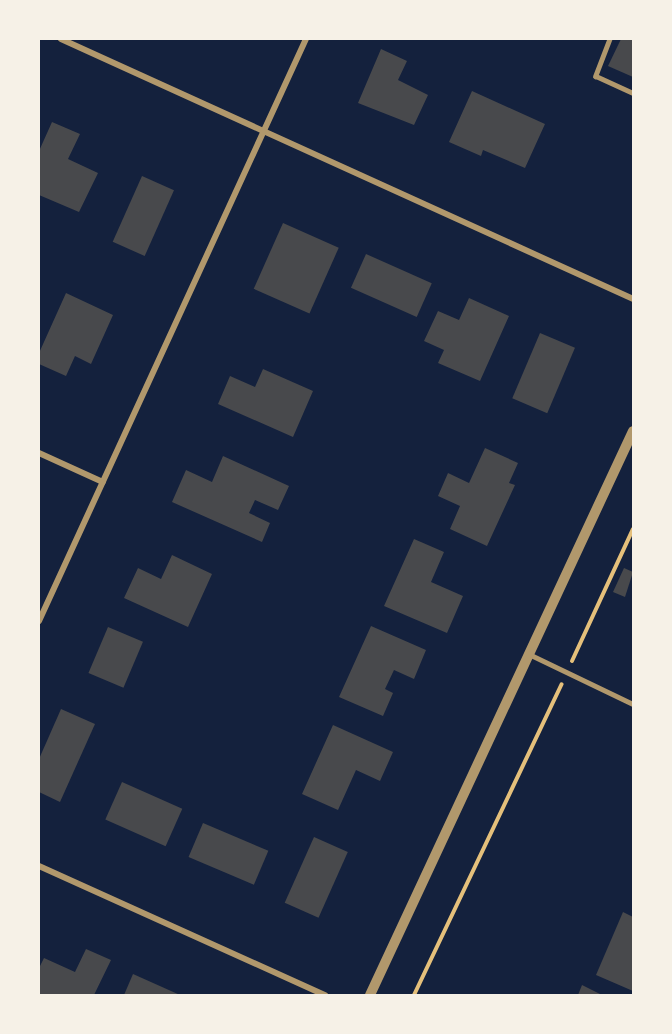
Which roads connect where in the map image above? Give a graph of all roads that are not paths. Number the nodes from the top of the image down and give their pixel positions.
1 (61, 39) edge
2 (306, 39) edge
3 (610, 39) edge
4 (633, 93) edge
5 (264, 131) junction
6 (633, 299) edge
7 (633, 431) edge
8 (39, 453) edge
9 (103, 482) junction
10 (39, 621) edge
11 (529, 654) junction
12 (633, 704) edge
13 (39, 866) edge
14 (325, 995) edge
15 (370, 995) edge

1 - 5 street
2 - 5 street
3 - 4 lane
5 - 6 street
5 - 9 street
7 - 11 street
8 - 9 street
9 - 10 street
11 - 12 lane
11 - 15 street
13 - 14 street

